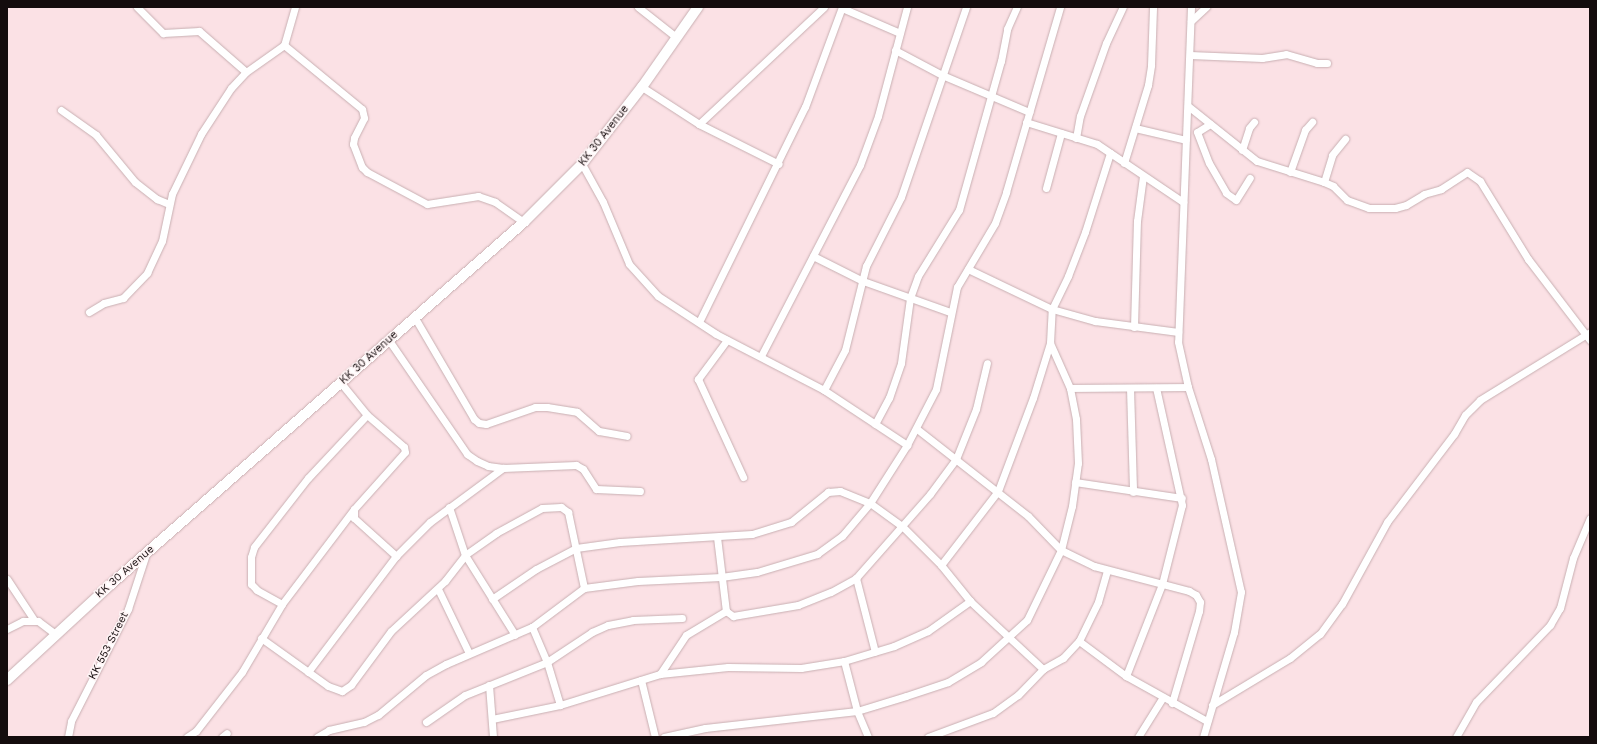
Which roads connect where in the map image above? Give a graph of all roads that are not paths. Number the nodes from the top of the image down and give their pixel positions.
1 (138, 7) edge
2 (295, 7) edge
3 (638, 7) edge
4 (698, 7) edge
5 (824, 7) edge
6 (907, 7) edge
7 (966, 7) edge
8 (1017, 7) edge
9 (1060, 7) edge
10 (1123, 7) edge
11 (1153, 7) edge
12 (1191, 7) edge
13 (1206, 7) edge
14 (842, 8) edge
15 (1190, 21) junction
16 (900, 33) junction
17 (676, 37) junction
18 (284, 45) junction
19 (895, 50) junction
20 (1190, 55) junction
21 (1327, 64) dead end
22 (246, 72) junction
23 (942, 75) junction
24 (642, 87) junction
25 (991, 96) junction
26 (1188, 106) junction
27 (61, 110) dead end
28 (1029, 112) junction
29 (1026, 122) junction
30 (1254, 122) dead end
31 (1312, 122) dead end
32 (699, 124) junction
33 (1210, 124) junction
34 (1135, 128) junction
35 (1061, 133) junction
36 (1076, 138) junction
37 (1345, 139) dead end
38 (1186, 140) junction
39 (1242, 150) junction
40 (1110, 153) junction
41 (1124, 163) junction
42 (582, 164) junction
43 (778, 164) junction
44 (1290, 172) junction
45 (1143, 176) junction
46 (1250, 178) dead end
47 (1324, 182) junction
48 (1046, 188) dead end
49 (1183, 202) junction
50 (169, 204) junction
51 (524, 222) junction
52 (813, 256) junction
53 (968, 269) junction
54 (863, 281) junction
55 (910, 298) junction
56 (1052, 309) junction
57 (88, 312) dead end
58 (950, 312) junction
59 (415, 318) junction
60 (699, 322) junction
61 (1134, 327) junction
62 (1178, 332) junction
63 (1587, 333) edge
64 (388, 339) junction
65 (727, 340) junction
66 (1590, 340) edge
67 (1050, 343) junction
68 (761, 356) junction
69 (987, 363) dead end
70 (341, 382) junction
71 (1188, 387) junction
72 (1070, 388) junction
73 (1130, 388) junction
74 (1156, 388) junction
75 (824, 390) junction
76 (367, 415) junction
77 (875, 424) junction
78 (917, 429) junction
79 (627, 436) dead end
80 (907, 446) junction
81 (956, 458) junction
82 (503, 468) junction
83 (743, 477) dead end
84 (1076, 482) junction
85 (640, 491) dead end
86 (998, 491) junction
87 (1133, 492) junction
88 (1182, 498) junction
89 (870, 503) junction
90 (449, 507) junction
91 (354, 509) junction
92 (1590, 518) edge
93 (902, 526) junction
94 (717, 537) junction
95 (576, 548) junction
96 (1061, 550) junction
97 (147, 552) junction
98 (464, 555) junction
99 (396, 556) junction
100 (941, 565) junction
101 (1107, 570) junction
102 (721, 577) junction
103 (856, 578) junction
104 (7, 579) edge
105 (1162, 584) junction
106 (584, 588) junction
107 (438, 589) junction
108 (492, 598) junction
109 (970, 602) junction
110 (282, 604) junction
111 (726, 611) junction
112 (682, 618) dead end
113 (34, 620) junction
114 (532, 627) junction
115 (7, 629) edge
116 (55, 634) junction
117 (515, 635) junction
118 (261, 638) junction
119 (1009, 638) junction
120 (1079, 641) junction
121 (875, 652) junction
122 (469, 653) junction
123 (844, 661) junction
124 (547, 662) junction
125 (1043, 669) junction
126 (308, 672) junction
127 (660, 674) junction
128 (1126, 676) junction
129 (7, 680) edge
130 (641, 680) junction
131 (490, 685) junction
132 (1163, 698) junction
133 (1172, 703) junction
134 (560, 705) junction
135 (1212, 705) junction
136 (857, 711) junction
137 (492, 719) junction
138 (1207, 721) junction
139 (426, 722) dead end
140 (68, 737) edge
141 (187, 737) edge
142 (317, 737) edge
143 (493, 737) edge
144 (655, 737) edge
145 (664, 737) edge
146 (868, 737) edge
147 (928, 737) edge
148 (1138, 737) edge
149 (1203, 737) edge
150 (1456, 737) edge

1 - 22 street
2 - 18 street
3 - 17 street
4 - 17 main road, KK 30 Avenue
5 - 32 street
6 - 16 street
7 - 23 street
8 - 25 street
9 - 28 street
10 - 36 street
11 - 34 street
12 - 15 street
13 - 15 street
14 - 16 street
14 - 43 street
15 - 20 street
16 - 19 street
17 - 24 main road, KK 30 Avenue
18 - 22 street
18 - 51 street
19 - 23 street
19 - 52 street
20 - 21 street
20 - 26 street
22 - 50 street
23 - 25 street
23 - 54 street
24 - 32 street
24 - 42 main road, KK 30 Avenue
25 - 28 street
25 - 55 street
26 - 33 street
26 - 38 street
27 - 50 street
28 - 29 street
29 - 35 street
29 - 53 street
30 - 39 street
31 - 44 street
32 - 43 street
33 - 39 street
33 - 46 street
34 - 38 street
34 - 41 street
35 - 36 street
35 - 48 street
36 - 40 street
37 - 47 street
38 - 49 street
39 - 44 street
40 - 41 street
40 - 56 street
41 - 45 street
42 - 51 main road, KK 30 Avenue
42 - 60 street
43 - 60 street
44 - 47 street
45 - 49 street
45 - 61 street
47 - 63 street
49 - 62 street
50 - 57 street
51 - 59 main road, KK 30 Avenue
52 - 54 street
52 - 68 street
53 - 56 street
53 - 58 street
54 - 55 street
54 - 75 street
55 - 58 street
55 - 77 street
56 - 61 street
56 - 67 street
58 - 78 street
59 - 64 main road, KK 30 Avenue
59 - 79 street
60 - 65 street
61 - 62 street
62 - 71 street
63 - 66 street
63 - 135 street
64 - 70 main road, KK 30 Avenue
64 - 82 street
65 - 68 street
65 - 83 street
67 - 72 street
67 - 86 street
68 - 75 street
69 - 81 street
70 - 76 street
70 - 97 main road, KK 30 Avenue
71 - 74 street
71 - 135 street
72 - 73 street
72 - 84 street
73 - 74 street
73 - 87 street
74 - 88 street
75 - 77 street
76 - 91 street
76 - 110 street
77 - 80 street
78 - 80 street
78 - 81 street
80 - 89 street
81 - 86 street
81 - 93 street
82 - 85 street
82 - 90 street
84 - 87 street
84 - 96 street
86 - 96 street
86 - 100 street
87 - 88 street
88 - 105 street
89 - 93 street
89 - 94 street
89 - 102 street
90 - 98 street
90 - 99 street
91 - 99 street
91 - 110 street
92 - 150 street
93 - 100 street
93 - 103 street
94 - 95 street
94 - 102 street
95 - 98 street
95 - 106 street
95 - 108 street
96 - 101 street
96 - 119 street
97 - 116 main road, KK 30 Avenue
97 - 140 street, KK 553 Street
98 - 107 street
98 - 108 street
99 - 126 street
100 - 109 street
101 - 105 street
101 - 120 street
102 - 106 street
102 - 111 street
103 - 111 street
103 - 121 street
104 - 113 street
105 - 128 street
105 - 133 street
106 - 114 street
107 - 122 street
107 - 126 street
108 - 117 street
109 - 119 street
109 - 121 street
110 - 118 street
111 - 127 street
112 - 124 street
113 - 115 street
113 - 116 street
114 - 117 street
114 - 124 street
116 - 129 main road, KK 30 Avenue
117 - 122 street
118 - 126 street
118 - 141 street
119 - 125 street
119 - 136 street
120 - 125 street
120 - 128 street
121 - 123 street
122 - 142 street
123 - 127 street
123 - 136 street
124 - 131 street
124 - 134 street
125 - 147 street
127 - 130 street
128 - 132 street
130 - 134 street
130 - 144 street
131 - 137 street
131 - 139 street
132 - 133 street
132 - 148 street
133 - 138 street
134 - 137 street
135 - 138 street
136 - 145 street
136 - 146 street
137 - 143 street
138 - 149 street

